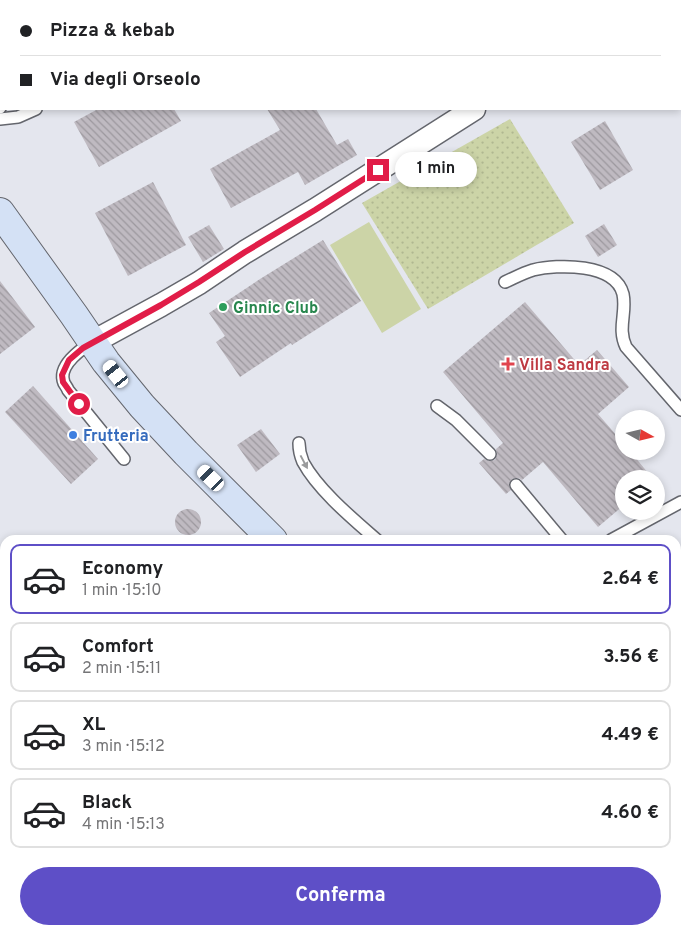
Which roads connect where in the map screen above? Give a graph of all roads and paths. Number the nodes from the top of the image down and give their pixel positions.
1 (34, 110) edge
2 (472, 110) edge
3 (0, 119) edge
4 (0, 212) edge
5 (505, 282) dead end
6 (92, 342) junction
7 (437, 406) dead end
8 (681, 410) edge
9 (299, 443) dead end
10 (490, 454) dead end
11 (124, 459) dead end
12 (516, 485) dead end
13 (681, 502) edge
14 (268, 535) edge
15 (372, 535) edge
16 (558, 535) edge
17 (619, 535) edge

1 - 3 lane
2 - 6 street
4 - 6 main road
5 - 8 lane
6 - 11 lane
6 - 14 main road
7 - 10 lane
9 -> 15 lane
12 - 16 lane
13 - 17 lane

